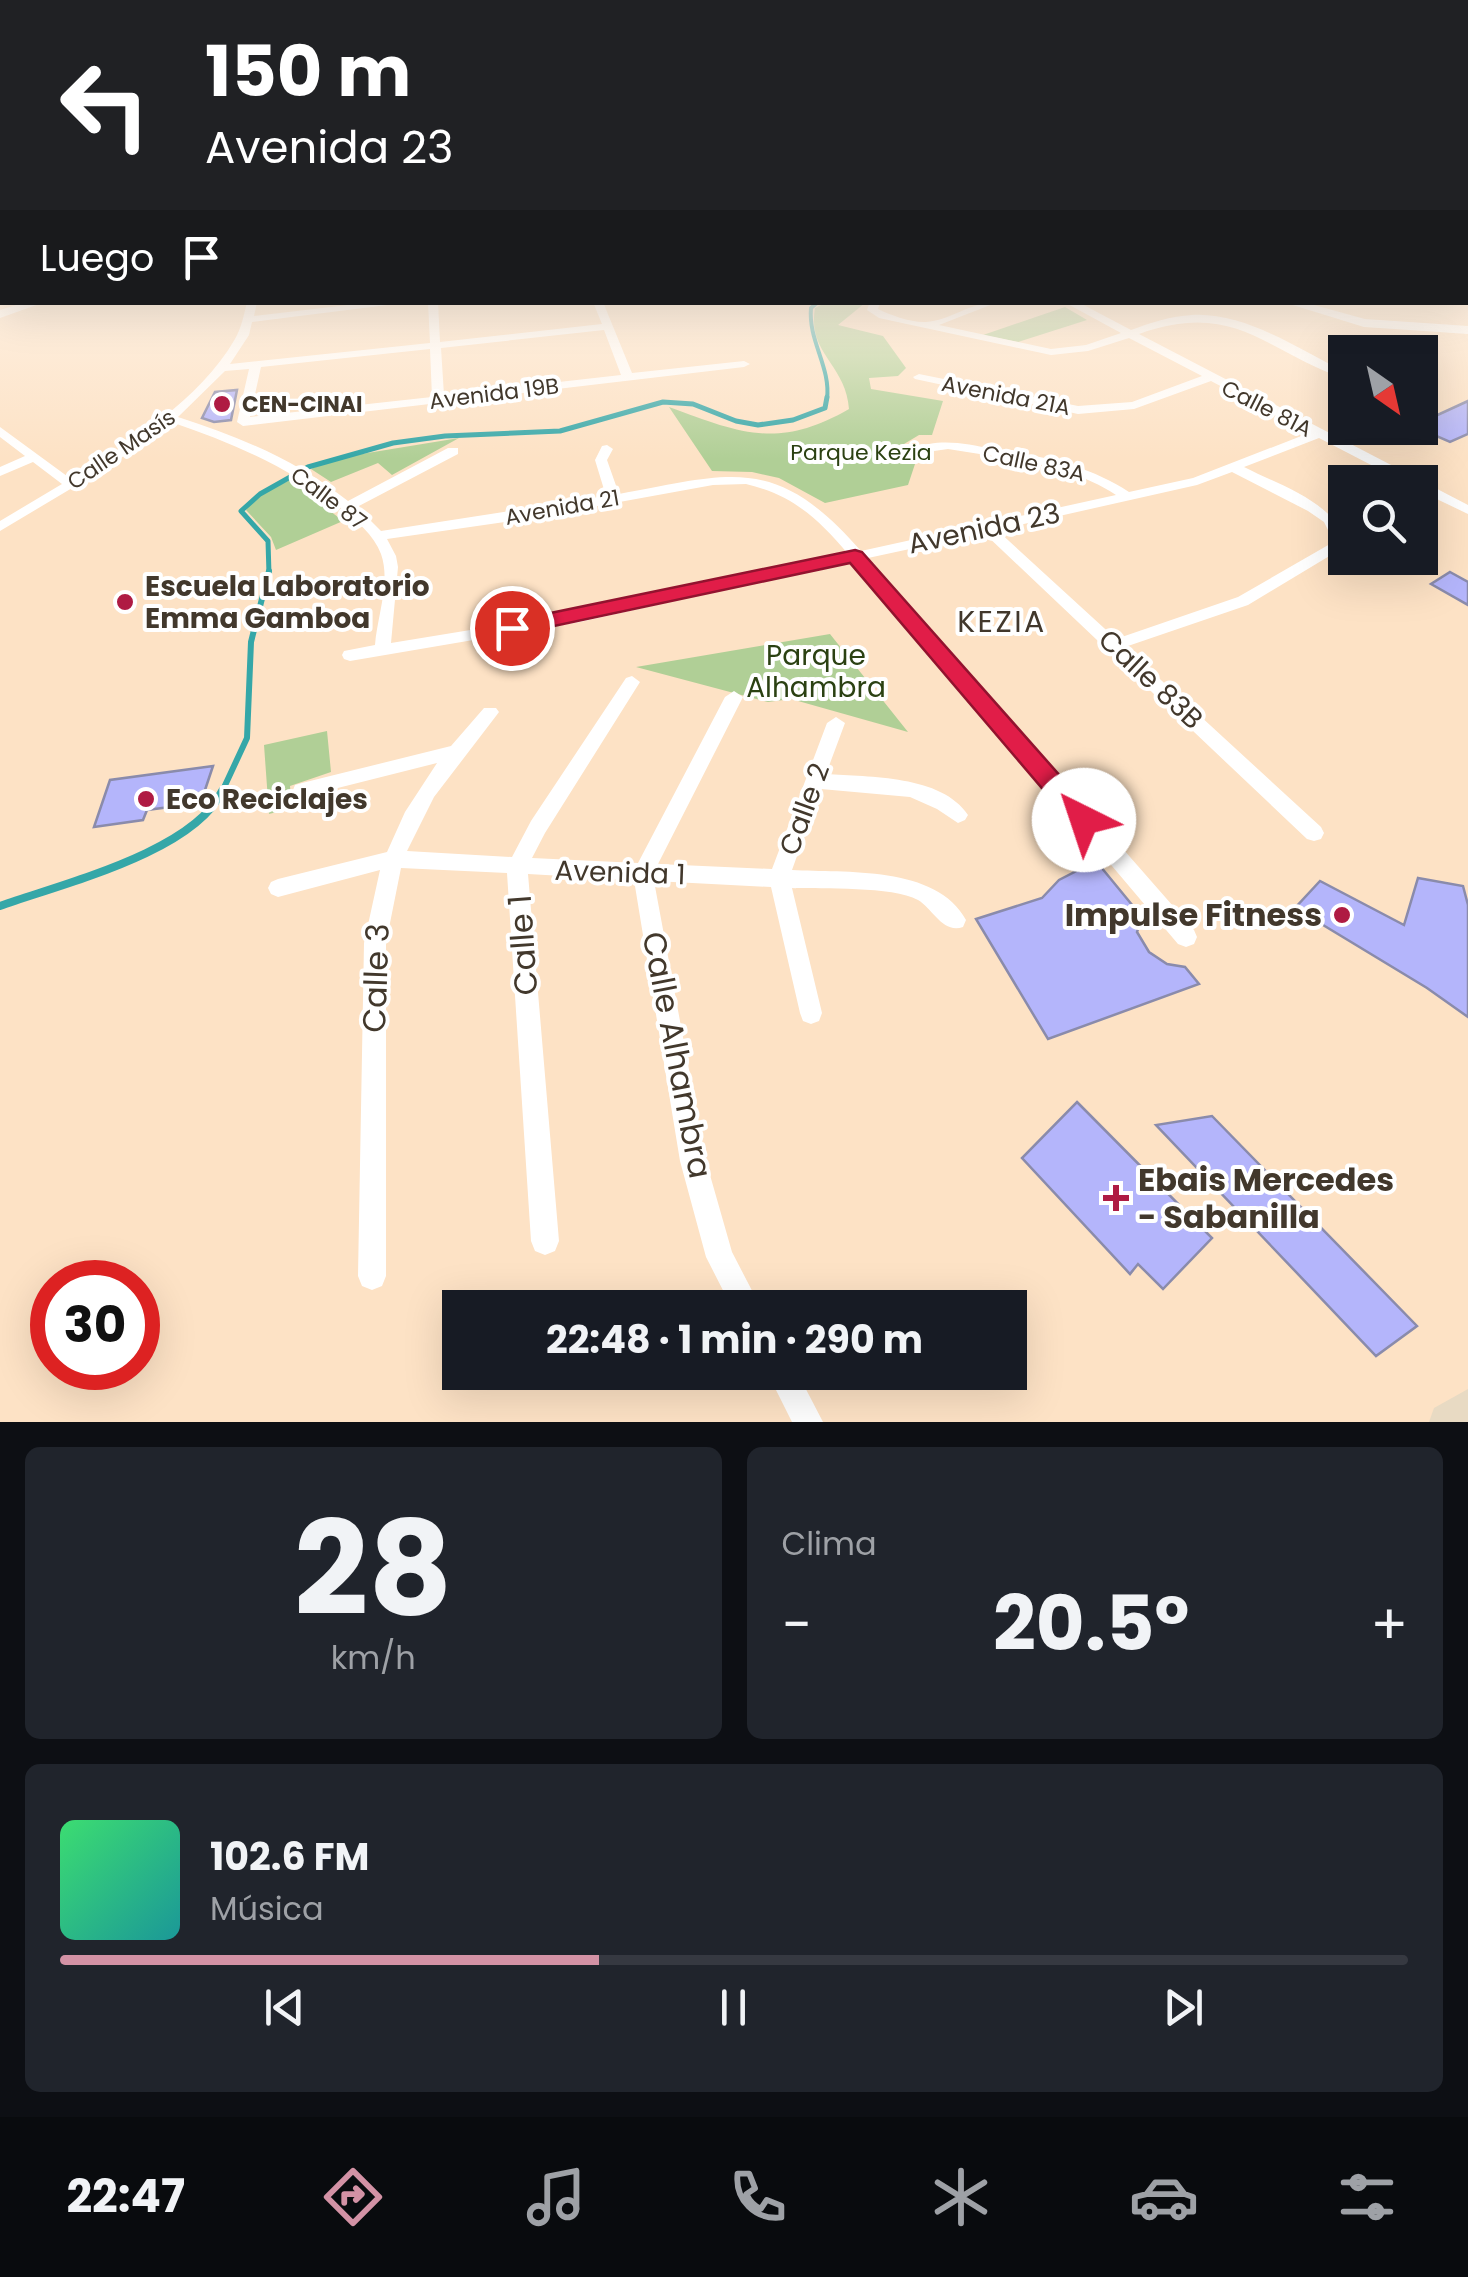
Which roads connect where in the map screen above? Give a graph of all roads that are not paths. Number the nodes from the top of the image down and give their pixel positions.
1 (247, 326) edge
2 (434, 326) edge
3 (927, 326) edge
4 (1113, 326) edge
5 (1165, 326) edge
6 (1237, 326) edge
7 (1414, 326) edge
8 (606, 327) joint
9 (1468, 330) edge
10 (1130, 336) junction
11 (435, 346) junction
12 (744, 364) dead end
13 (256, 365) junction
14 (225, 368) junction
15 (1328, 368) edge
16 (628, 377) junction
17 (919, 377) dead end
18 (1208, 378) junction
19 (438, 399) junction
20 (170, 418) junction
21 (0, 431) edge
22 (1317, 434) junction
23 (934, 447) dead end
24 (607, 449) dead end
25 (453, 451) dead end
26 (35, 457) junction
27 (1379, 465) edge
28 (1235, 468) junction
29 (0, 472) edge
30 (70, 484) junction
31 (1438, 495) edge
32 (1127, 497) junction
33 (613, 498) junction
34 (347, 508) junction
35 (1468, 510) edge
36 (0, 527) edge
37 (986, 527) junction
38 (377, 536) junction
39 (855, 556) junction
40 (1114, 645) junction
41 (384, 650) junction
42 (350, 655) dead end
43 (632, 682) dead end
44 (734, 697) dead end
45 (490, 712) dead end
46 (836, 722) dead end
47 (455, 752) junction
48 (815, 782) junction
49 (302, 790) dead end
50 (958, 815) dead end
51 (1314, 833) dead end
52 (391, 859) junction
53 (518, 868) junction
54 (643, 874) junction
55 (780, 877) junction
56 (278, 888) dead end
57 (955, 920) dead end
58 (1186, 937) dead end
59 (811, 1013) dead end
60 (545, 1241) dead end
61 (372, 1276) dead end
62 (737, 1290) edge
63 (791, 1390) edge
64 (1468, 1408) edge
65 (808, 1422) edge
66 (1448, 1422) edge

1 - 14 street, Calle Masís
2 - 11 street
3 - 10 street
4 - 10 street, Calle 81A
5 - 10 street
6 - 15 street
7 - 9 street
8 - 11 street
8 - 16 street
10 - 18 street, Calle 81A
11 - 13 street
11 - 19 street
12 - 16 street, Avenida 19B
13 - 14 street
13 - 19 street, Avenida 19B
14 - 20 street, Calle Masís
16 - 19 street, Avenida 19B
17 - 18 street, Avenida 21A
18 - 22 street, Calle 81A
20 - 30 street, Calle Masís
20 - 34 street, Calle 87
21 - 26 street
22 - 27 street, Calle 81A
22 - 28 street, Avenida 23
23 - 32 street, Calle 83A
24 - 33 street
25 - 34 street
26 - 29 street
26 - 30 street
28 - 32 street, Avenida 23
28 - 40 street
30 - 36 street, Calle Masís
31 - 35 street
32 - 37 street, Avenida 23
33 - 38 street, Avenida 21
33 - 39 street, Avenida 21
34 - 38 street, Calle 87
37 - 39 street, Avenida 23
37 - 40 street, Calle 83B
38 - 41 street, Calle 87
39 - 41 street, Avenida 23
39 - 58 street
40 - 51 street, Calle 83B
41 - 42 street, Avenida 23
43 - 53 street, Calle 1
44 - 54 street
45 - 47 street, Calle 3
46 - 48 street, Calle 2
47 - 49 street
47 - 52 street, Calle 3
48 - 50 street
48 - 55 street, Calle 2
52 - 53 street, Avenida 1
52 - 56 street, Avenida 1
52 - 61 street, Calle 3
53 - 54 street, Avenida 1
53 - 60 street, Calle 1
54 - 55 street, Avenida 1
54 - 62 street, Calle Alhambra
55 - 57 street, Avenida 1
55 - 59 street, Calle 2
63 - 65 street
64 - 66 main road

